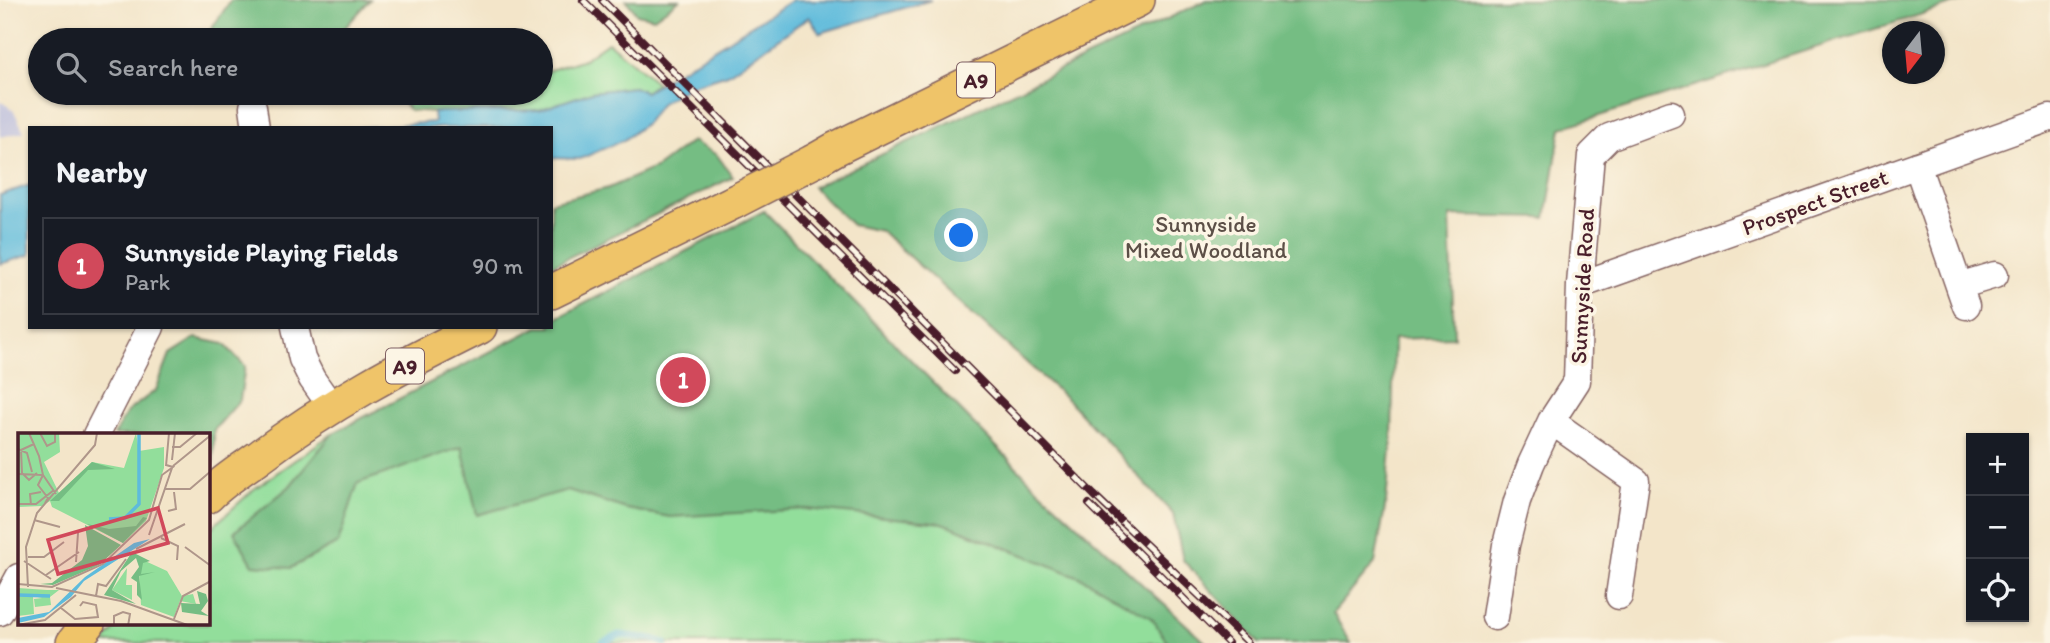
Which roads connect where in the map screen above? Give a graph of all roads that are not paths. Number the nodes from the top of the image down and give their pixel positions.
1 (1138, 0) edge
2 (1671, 114) dead end
3 (2050, 118) edge
4 (1917, 166) junction
5 (1995, 275) dead end
6 (1580, 285) junction
7 (553, 291) edge
8 (150, 329) edge
9 (295, 329) edge
10 (476, 329) edge
11 (331, 406) junction
12 (1551, 421) junction
13 (97, 433) edge
14 (210, 494) edge
15 (18, 579) edge
16 (1619, 596) dead end
17 (0, 612) edge
18 (1494, 617) dead end
19 (86, 626) edge
20 (73, 643) edge

1 - 7 main road, A9, bridge
2 - 6 street, Sunnyside Road
3 - 4 street, Prospect Street
4 - 5 street
4 - 6 street, Prospect Street
6 - 12 street, Sunnyside Road
8 - 13 street
9 - 11 street
10 - 11 main road, A9
11 - 14 main road, A9
12 - 16 street
12 - 18 street, Sunnyside Road
15 - 17 street
19 - 20 main road

